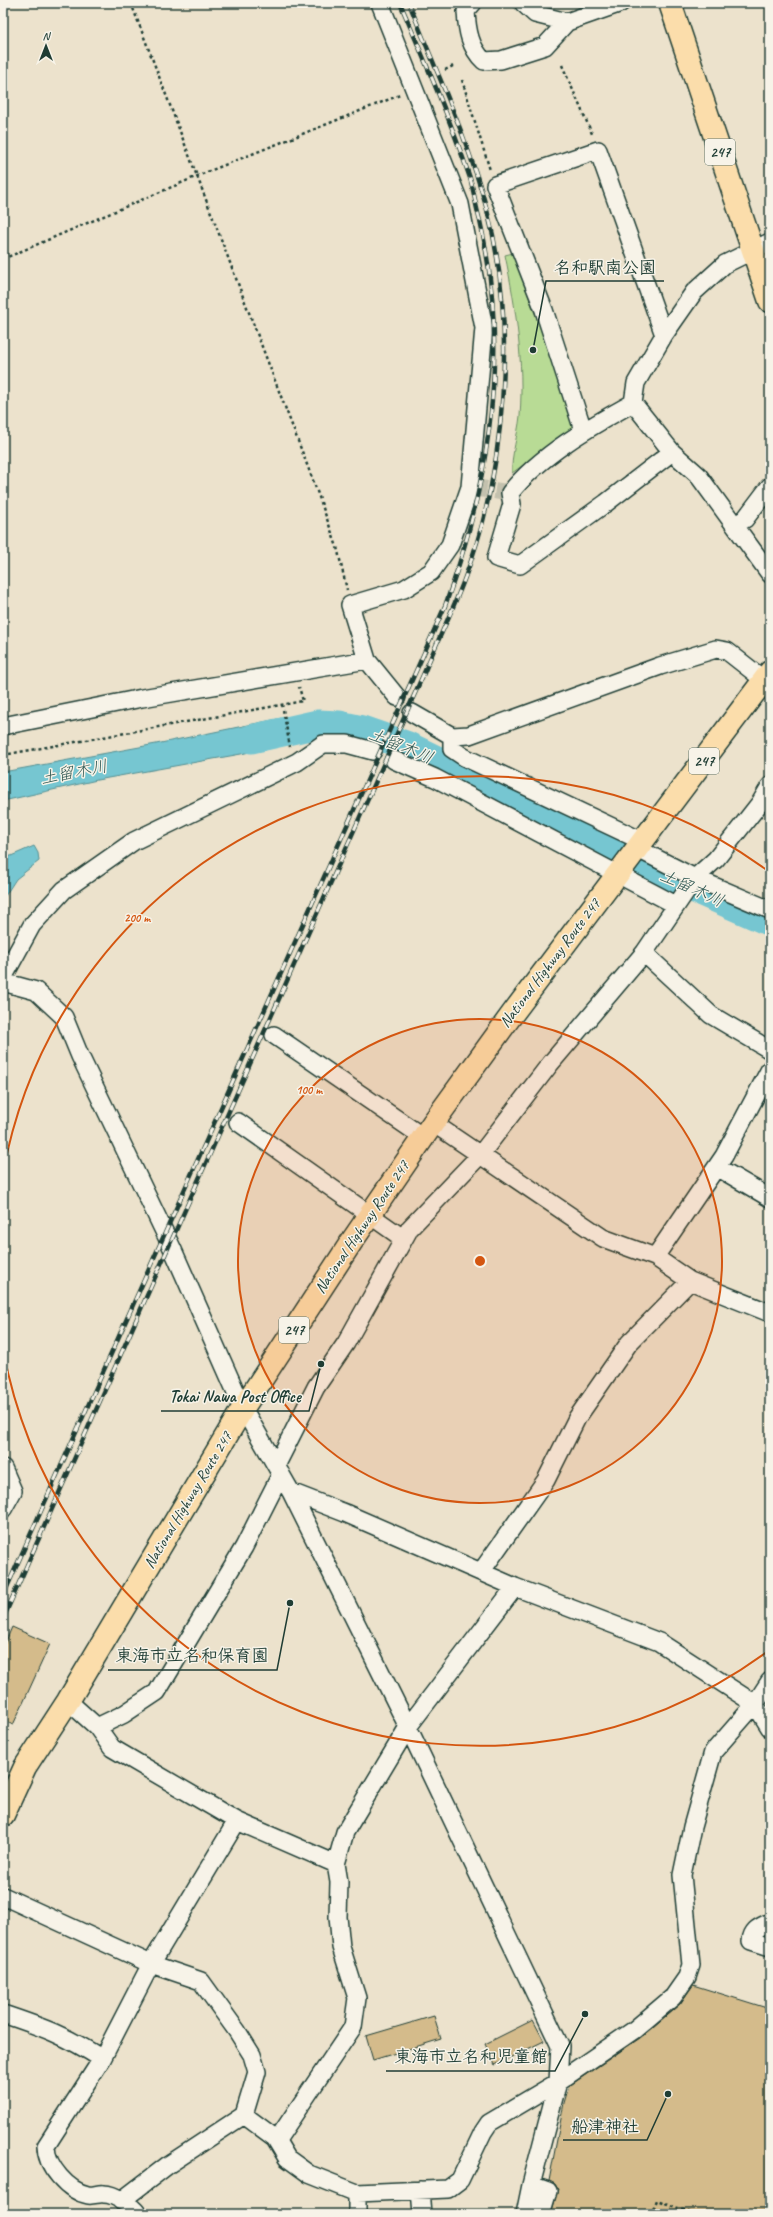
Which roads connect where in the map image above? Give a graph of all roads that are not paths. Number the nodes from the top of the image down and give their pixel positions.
1 (380, 3) edge
2 (473, 3) edge
3 (523, 3) edge
4 (621, 3) edge
5 (670, 3) edge
6 (567, 22) junction
7 (761, 246) edge
8 (770, 301) edge
9 (664, 335) junction
10 (632, 403) junction
11 (583, 430) junction
12 (672, 452) junction
13 (770, 486) edge
14 (735, 525) junction
15 (770, 574) edge
16 (367, 660) junction
17 (767, 676) edge
18 (397, 697) dead end
19 (412, 713) dead end
20 (3, 726) edge
21 (452, 736) junction
22 (373, 751) dead end
23 (394, 760) dead end
24 (770, 786) edge
25 (641, 845) junction
26 (619, 871) junction
27 (695, 878) junction
28 (678, 902) junction
29 (770, 910) edge
30 (644, 953) junction
31 (3, 978) edge
32 (3, 982) edge
33 (274, 1035) dead end
34 (770, 1050) edge
35 (770, 1069) edge
36 (238, 1122) dead end
37 (428, 1130) junction
38 (480, 1156) junction
39 (717, 1166) junction
40 (770, 1198) edge
41 (369, 1216) junction
42 (404, 1239) junction
43 (655, 1257) junction
44 (690, 1281) junction
45 (770, 1314) edge
46 (243, 1408) junction
47 (3, 1468) edge
48 (278, 1470) junction
49 (291, 1492) junction
50 (3, 1509) edge
51 (481, 1572) junction
52 (515, 1587) junction
53 (770, 1681) edge
54 (68, 1701) junction
55 (755, 1704) junction
56 (97, 1727) junction
57 (408, 1727) junction
58 (770, 1728) edge
59 (3, 1814) edge
60 (237, 1821) junction
61 (336, 1864) junction
62 (3, 1896) edge
63 (770, 1922) edge
64 (770, 1947) edge
65 (151, 1964) junction
66 (3, 2014) edge
67 (102, 2059) junction
68 (558, 2082) junction
69 (244, 2115) junction
70 (277, 2140) junction
71 (531, 2185) junction
72 (420, 2190) junction
73 (357, 2193) junction
74 (121, 2201) junction
75 (138, 2214) edge
76 (357, 2214) edge
77 (422, 2214) edge
78 (525, 2214) edge
79 (541, 2214) edge

1 - 16 street
2 - 6 street
3 - 6 street
4 - 6 street
5 - 7 highway, 247
7 - 8 highway, 247
7 - 9 street
9 - 10 street
9 - 11 street
10 - 11 street
10 - 12 street
11 - 12 street
12 - 14 street
13 - 14 street
14 - 15 street
16 - 18 street
16 - 20 street
17 - 21 street
17 - 25 highway, National Highway Route 247 / 247
19 - 21 street
21 - 25 street
22 - 31 street
23 - 26 street
24 - 27 street
25 - 26 highway, National Highway Route 247 / 247
25 - 27 street
26 - 28 street
26 - 37 highway, National Highway Route 247 / 247
27 - 28 street
27 - 29 street
28 - 30 street
30 - 34 street
30 - 38 street
32 - 46 street
33 - 37 street
35 - 39 street
36 - 41 street
37 - 38 street
37 - 41 highway, National Highway Route 247 / 247
38 - 42 street
38 - 43 street
39 - 40 street
39 - 43 street
41 - 42 street
41 - 46 highway, National Highway Route 247 / 247
42 - 48 street
43 - 44 street
44 - 45 street
44 - 51 street
46 - 48 street
46 - 54 highway, National Highway Route 247 / 247
47 - 50 street
48 - 49 street
48 - 56 street
49 - 51 street
49 - 57 street
51 - 52 street
52 - 55 street
52 - 57 street
53 - 55 street
54 - 56 street
54 - 59 highway, National Highway Route 247 / 247
55 - 58 street
55 - 68 street
56 - 60 street
57 - 61 street
57 - 68 street
60 - 61 street
60 - 65 street
61 - 70 street
62 - 65 street
63 - 64 street
65 - 67 street
65 - 69 street
66 - 67 street
67 - 74 street
68 - 71 street
68 - 72 street
69 - 70 street
69 - 74 street
70 - 73 street
71 - 78 street
71 - 79 street
72 - 73 street
72 - 77 street
73 - 76 street
74 - 75 street

